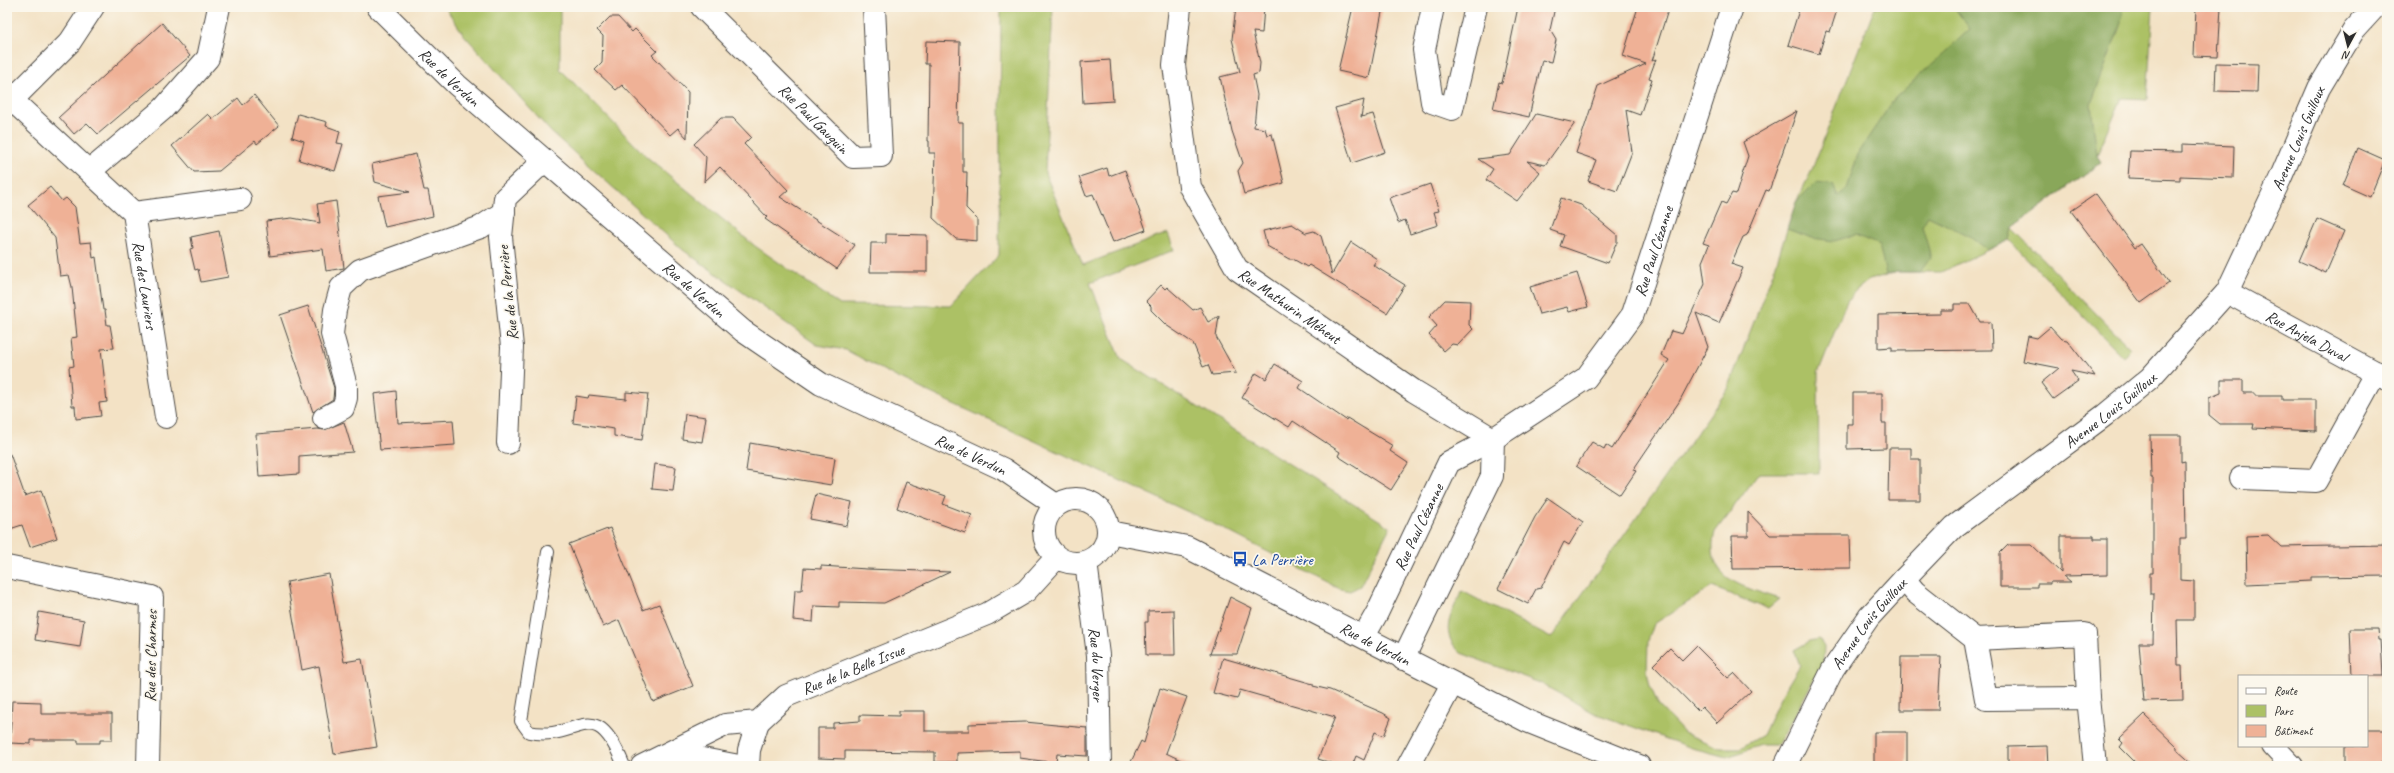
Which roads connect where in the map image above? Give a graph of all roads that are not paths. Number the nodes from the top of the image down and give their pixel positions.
1 (93, 7) edge
2 (219, 7) edge
3 (378, 7) edge
4 (702, 7) edge
5 (874, 7) edge
6 (1180, 7) edge
7 (1433, 7) edge
8 (1476, 7) edge
9 (1732, 7) edge
10 (2375, 7) edge
11 (10, 103) edge
12 (544, 161) junction
13 (90, 171) junction
14 (240, 199) dead end
15 (504, 212) junction
16 (134, 213) junction
17 (2227, 292) junction
18 (2381, 375) edge
19 (166, 417) dead end
20 (324, 418) dead end
21 (1493, 438) junction
22 (508, 443) dead end
23 (2241, 478) dead end
24 (1056, 505) junction
25 (1109, 532) junction
26 (548, 552) dead end
27 (1056, 558) junction
28 (1086, 562) junction
29 (7, 567) edge
30 (1904, 579) junction
31 (1364, 636) junction
32 (1975, 639) junction
33 (1403, 659) junction
34 (1452, 684) junction
35 (2088, 698) junction
36 (758, 722) junction
37 (2274, 747) edge
38 (148, 766) edge
39 (624, 766) edge
40 (643, 766) edge
41 (739, 766) edge
42 (748, 766) edge
43 (1100, 766) edge
44 (1408, 766) edge
45 (1639, 766) edge
46 (1785, 766) edge
47 (2095, 766) edge
48 (2292, 766) edge

1 - 11 street
2 - 13 street
3 - 12 street, Rue de Verdun
4 - 5 street, Rue Paul Gauguin
6 - 21 street, Rue Mathurin Méheut
7 - 8 street
9 - 21 street, Rue Paul Cézanne
10 - 17 street, Avenue Louis Guilloux
11 - 13 street
12 - 15 street, Rue de la Perrière
12 - 24 street, Rue de Verdun
13 - 16 street
14 - 16 street
15 - 20 street
15 - 22 street, Rue de la Perrière
16 - 19 street, Rue des Lauriers
17 - 18 street, Rue Anjela Duval
17 - 30 street, Avenue Louis Guilloux
18 - 23 street
21 - 31 street, Rue Paul Cézanne
21 - 33 street
24 - 25 street
24 - 27 street
25 - 28 street
25 - 31 street, Rue de Verdun
26 - 39 lane
27 - 28 street
27 - 36 street, Rue de la Belle Issue
28 - 43 street, Rue du Verger
29 - 38 street, Rue des Charmes
30 - 32 street
30 - 46 street, Avenue Louis Guilloux
31 - 33 street, Rue de Verdun
32 - 35 street
32 - 35 street
33 - 34 street, Rue de Verdun
34 - 44 street
34 - 45 street, Rue de Verdun
35 - 47 street
36 - 40 street
36 - 42 street
37 - 48 street
40 - 41 street

